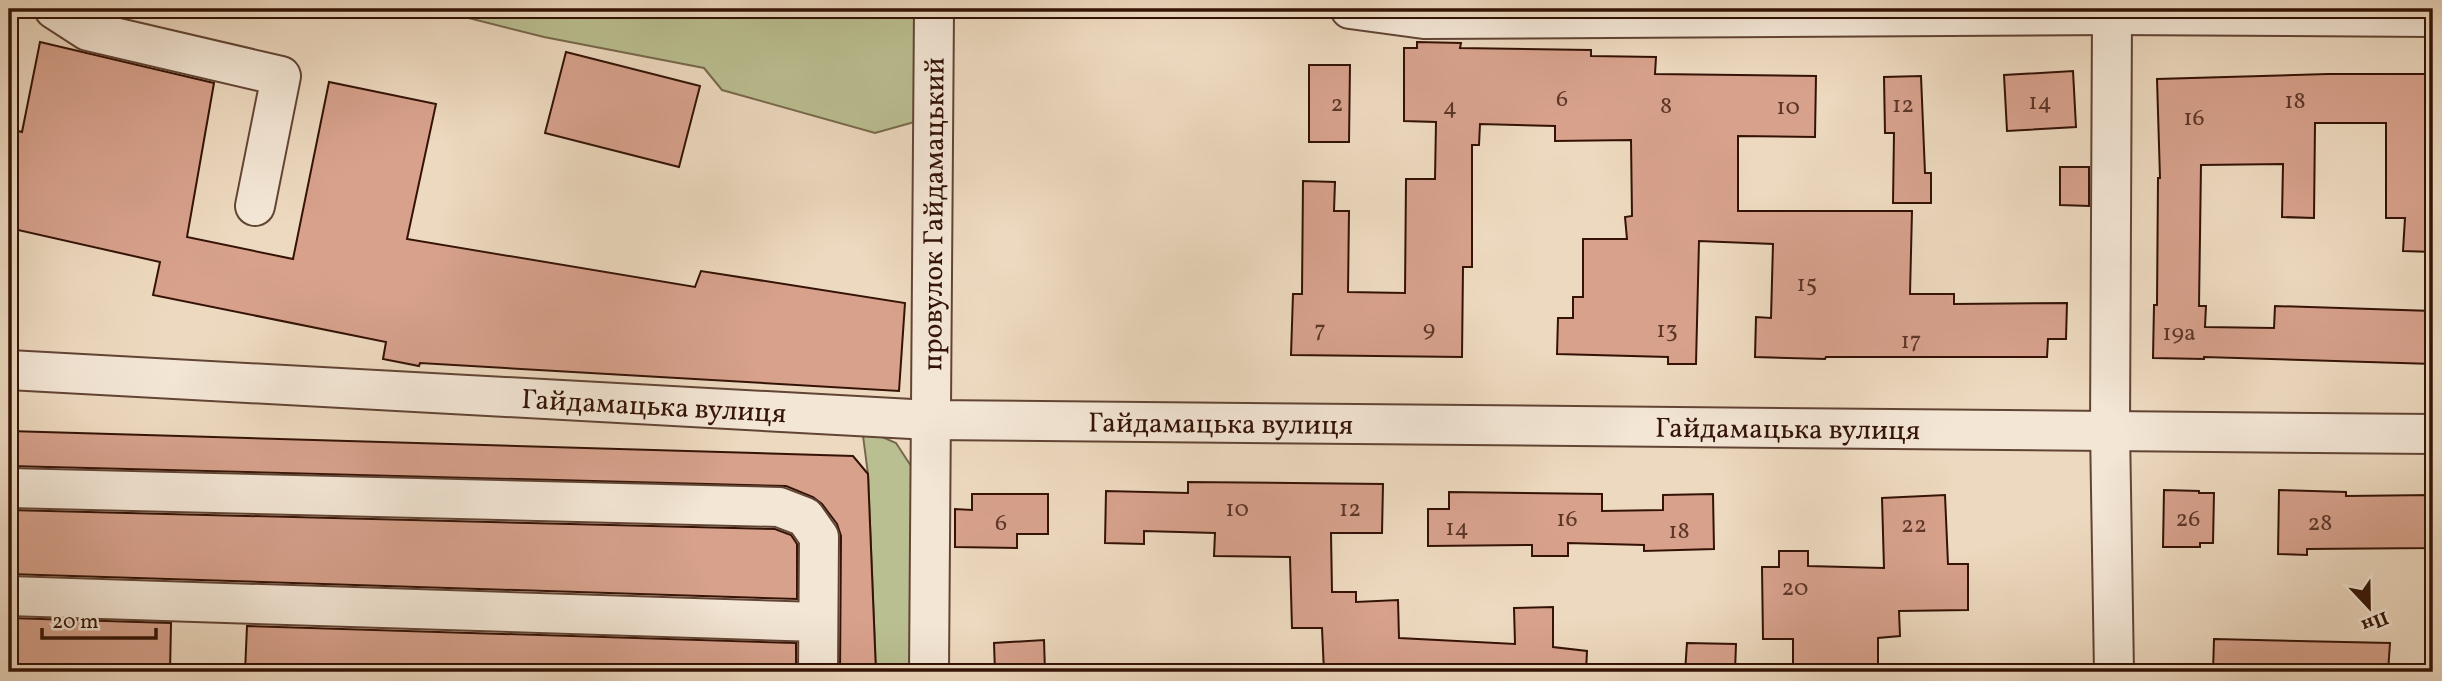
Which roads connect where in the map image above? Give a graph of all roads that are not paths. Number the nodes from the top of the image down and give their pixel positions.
1 (54, 9) edge
2 (934, 9) edge
3 (1350, 9) edge
4 (2112, 15) junction
5 (2433, 17) edge
6 (256, 206) dead end
7 (9, 370) edge
8 (930, 420) junction
9 (2110, 429) junction
10 (2433, 434) edge
11 (9, 488) edge
12 (9, 596) edge
13 (818, 622) junction
14 (818, 672) edge
15 (929, 672) edge
16 (2114, 672) edge

1 - 6 street
2 - 8 street, провулок Гайдамацький
3 - 4 street
4 - 5 street
4 - 9 street
7 - 8 street, Гайдамацька вулиця
8 - 9 street, Гайдамацька вулиця
8 - 15 street, провулок Гайдамацький
9 - 10 street, Гайдамацька вулиця
9 - 16 street
11 - 13 street
12 - 13 street
13 - 14 street

